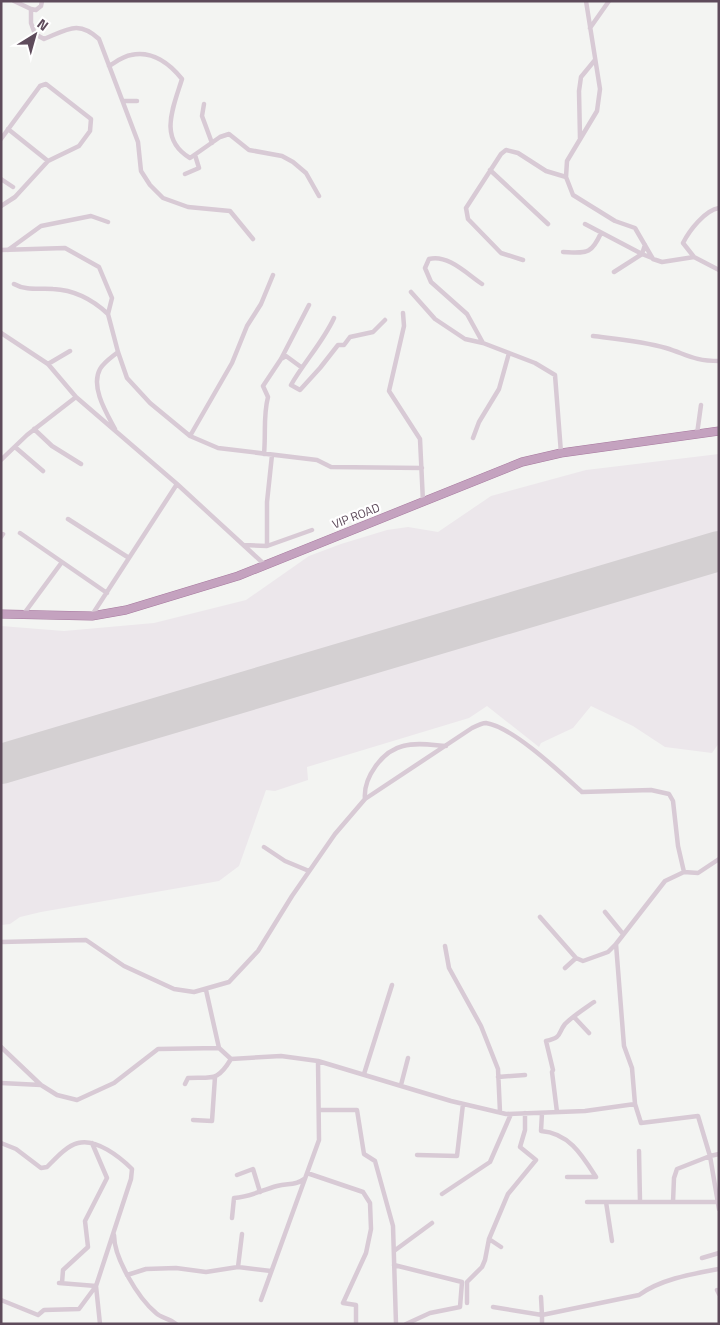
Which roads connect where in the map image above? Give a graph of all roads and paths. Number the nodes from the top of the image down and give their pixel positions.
1 (14, 1) edge
2 (42, 1) edge
3 (586, 1) edge
4 (609, 1) edge
5 (31, 9) junction
6 (590, 28) junction
7 (596, 60) junction
8 (109, 66) junction
9 (124, 101) junction
10 (137, 102) dead end
11 (204, 104) dead end
12 (8, 129) junction
13 (580, 138) junction
14 (1, 139) edge
15 (212, 143) junction
16 (195, 155) junction
17 (48, 161) junction
18 (490, 170) junction
19 (185, 174) dead end
20 (566, 177) junction
21 (1, 180) edge
22 (12, 187) dead end
23 (319, 196) dead end
24 (1, 206) edge
25 (719, 208) edge
26 (108, 222) dead end
27 (548, 224) dead end
28 (585, 224) dead end
29 (601, 232) junction
30 (253, 239) dead end
31 (645, 245) junction
32 (1, 250) edge
33 (7, 251) junction
34 (563, 252) dead end
35 (642, 254) junction
36 (694, 257) junction
37 (653, 259) junction
38 (523, 260) dead end
39 (719, 270) edge
40 (614, 272) dead end
41 (273, 275) dead end
42 (14, 284) dead end
43 (482, 284) dead end
44 (411, 292) dead end
45 (310, 305) dead end
46 (403, 313) dead end
47 (108, 314) junction
48 (334, 318) dead end
49 (385, 320) dead end
50 (1, 333) edge
51 (594, 336) dead end
52 (483, 343) junction
53 (70, 351) dead end
54 (118, 352) junction
55 (509, 353) junction
56 (282, 359) junction
57 (719, 361) edge
58 (48, 364) junction
59 (301, 367) junction
60 (76, 397) junction
61 (701, 406) dead end
62 (34, 430) junction
63 (719, 431) edge
64 (117, 432) junction
65 (697, 434) junction
66 (190, 436) junction
67 (473, 438) dead end
68 (15, 447) junction
69 (561, 453) junction
70 (264, 454) junction
71 (272, 455) junction
72 (1, 460) edge
73 (81, 464) dead end
74 (422, 468) junction
75 (43, 471) dead end
76 (177, 484) junction
77 (423, 502) junction
78 (68, 519) dead end
79 (312, 530) dead end
80 (20, 533) dead end
81 (244, 545) junction
82 (267, 546) junction
83 (129, 558) junction
84 (62, 562) junction
85 (264, 564) junction
86 (107, 593) junction
87 (1, 614) edge
88 (23, 616) junction
89 (92, 616) junction
90 (446, 746) junction
91 (365, 799) junction
92 (264, 847) dead end
93 (719, 859) edge
94 (310, 871) junction
95 (684, 872) junction
96 (605, 912) dead end
97 (540, 917) dead end
98 (623, 934) junction
99 (1, 942) edge
100 (616, 944) junction
101 (446, 946) dead end
102 (576, 958) junction
103 (565, 968) dead end
104 (392, 985) dead end
105 (206, 990) junction
106 (594, 1002) dead end
107 (574, 1017) junction
108 (589, 1033) dead end
109 (1, 1047) edge
110 (219, 1048) junction
111 (408, 1058) dead end
112 (231, 1059) junction
113 (318, 1061) junction
114 (364, 1074) junction
115 (525, 1076) dead end
116 (215, 1077) junction
117 (498, 1077) junction
118 (1, 1083) edge
119 (185, 1084) dead end
120 (41, 1085) junction
121 (401, 1085) junction
122 (463, 1104) junction
123 (635, 1104) junction
124 (319, 1110) junction
125 (500, 1112) junction
126 (557, 1112) junction
127 (525, 1113) junction
128 (542, 1113) junction
129 (511, 1114) junction
130 (193, 1120) dead end
131 (91, 1142) junction
132 (1, 1143) edge
133 (639, 1151) dead end
134 (719, 1154) edge
135 (417, 1155) dead end
136 (710, 1156) junction
137 (237, 1175) dead end
138 (306, 1175) junction
139 (567, 1177) dead end
140 (260, 1192) junction
141 (442, 1194) dead end
142 (587, 1202) dead end
143 (606, 1202) junction
144 (640, 1202) junction
145 (673, 1202) junction
146 (716, 1202) junction
147 (719, 1209) edge
148 (232, 1218) dead end
149 (432, 1223) dead end
150 (115, 1228) junction
151 (242, 1234) dead end
152 (489, 1239) junction
153 (612, 1242) dead end
154 (501, 1246) dead end
155 (394, 1251) junction
156 (719, 1254) edge
157 (702, 1258) dead end
158 (394, 1265) junction
159 (238, 1267) junction
160 (719, 1269) edge
161 (271, 1271) junction
162 (127, 1275) junction
163 (96, 1286) junction
164 (541, 1297) dead end
165 (1, 1300) edge
166 (261, 1300) dead end
167 (467, 1303) dead end
168 (493, 1308) dead end
169 (542, 1315) junction
170 (100, 1324) edge
171 (176, 1324) edge
172 (356, 1324) edge
173 (396, 1324) edge
174 (406, 1324) edge
175 (542, 1324) edge

1 - 5 street
2 - 5 street
3 - 6 street
4 - 6 street
5 - 8 street
6 - 7 street
7 - 13 street
7 - 13 street
8 - 9 street
8 - 16 street
9 - 10 street
9 - 30 street
11 - 15 street
12 - 14 street
12 - 17 street
12 - 17 street
13 - 20 street
15 - 16 street
15 - 23 street
16 - 19 street
17 - 24 street
18 - 20 street
18 - 27 street
18 - 38 street
20 - 31 street
21 - 22 street
25 - 36 street
26 - 33 street
28 - 29 street
29 - 34 street
29 - 35 street
31 - 35 street
31 - 37 street
32 - 33 street
33 - 47 street
35 - 37 street
35 - 40 street
36 - 37 street
36 - 39 street
41 - 66 street
42 - 47 street
43 - 52 street
44 - 52 street
45 - 56 street
46 - 74 street
47 - 54 street
48 - 59 street
49 - 59 street
50 - 58 street
51 - 57 street
52 - 55 street
53 - 58 street
54 - 64 street
54 - 66 street
55 - 67 street
55 - 69 street
56 - 59 street
56 - 70 street
58 - 60 street
60 - 62 street
60 - 64 street
61 - 65 street
62 - 68 street
62 - 73 street
63 - 65 highway, VIP ROAD
64 - 76 street
65 - 69 highway, VIP ROAD
66 - 70 street
68 - 72 street
68 - 75 street
69 - 77 highway, VIP ROAD
70 - 71 street
71 - 74 street
71 - 82 street
74 - 77 street
76 - 81 street
76 - 83 street
77 - 85 highway, VIP ROAD
78 - 83 street
79 - 82 street
80 - 84 street
81 - 82 street
81 - 85 street
83 - 86 street
84 - 86 street
84 - 88 street
85 - 89 highway, VIP ROAD
86 - 89 street
87 - 88 highway, VIP ROAD
88 - 89 highway, VIP ROAD
90 - 91 street
90 - 91 street
90 - 95 street
91 - 94 street
92 - 94 street
93 - 95 street
94 - 105 street
95 - 98 street
96 - 98 street
97 - 102 street
98 - 100 street
99 - 105 street
100 - 102 street
100 - 123 street
101 - 117 street
102 - 103 street
104 - 114 street
105 - 110 street
106 - 107 street
107 - 108 street
107 - 126 street
109 - 120 street
110 - 112 street
110 - 120 street
111 - 121 street
112 - 113 street
112 - 116 street
113 - 114 street
113 - 124 street
114 - 121 street
115 - 117 street
116 - 119 street
116 - 130 street
117 - 125 street
118 - 120 street
121 - 122 street
122 - 125 street
122 - 135 street
123 - 126 street
123 - 136 street
124 - 138 street
124 - 155 street
125 - 129 street
126 - 128 street
127 - 128 street
127 - 129 street
127 - 152 street
128 - 139 street
129 - 141 street
131 - 132 street
131 - 150 street
131 - 163 street
133 - 144 street
134 - 136 street
136 - 145 street
136 - 146 street
137 - 140 street
138 - 140 street
138 - 161 street
138 - 172 street
140 - 148 street
142 - 143 street
143 - 144 street
143 - 153 street
144 - 145 street
145 - 146 street
146 - 147 street
149 - 155 street
150 - 162 street
150 - 163 street
151 - 159 street
152 - 154 street
152 - 167 street
155 - 158 street
156 - 157 street
158 - 173 street
158 - 174 street
159 - 161 street
159 - 162 street
160 - 169 street
161 - 166 street
162 - 171 street
163 - 165 street
163 - 170 street
164 - 169 street
168 - 169 street
169 - 175 street

